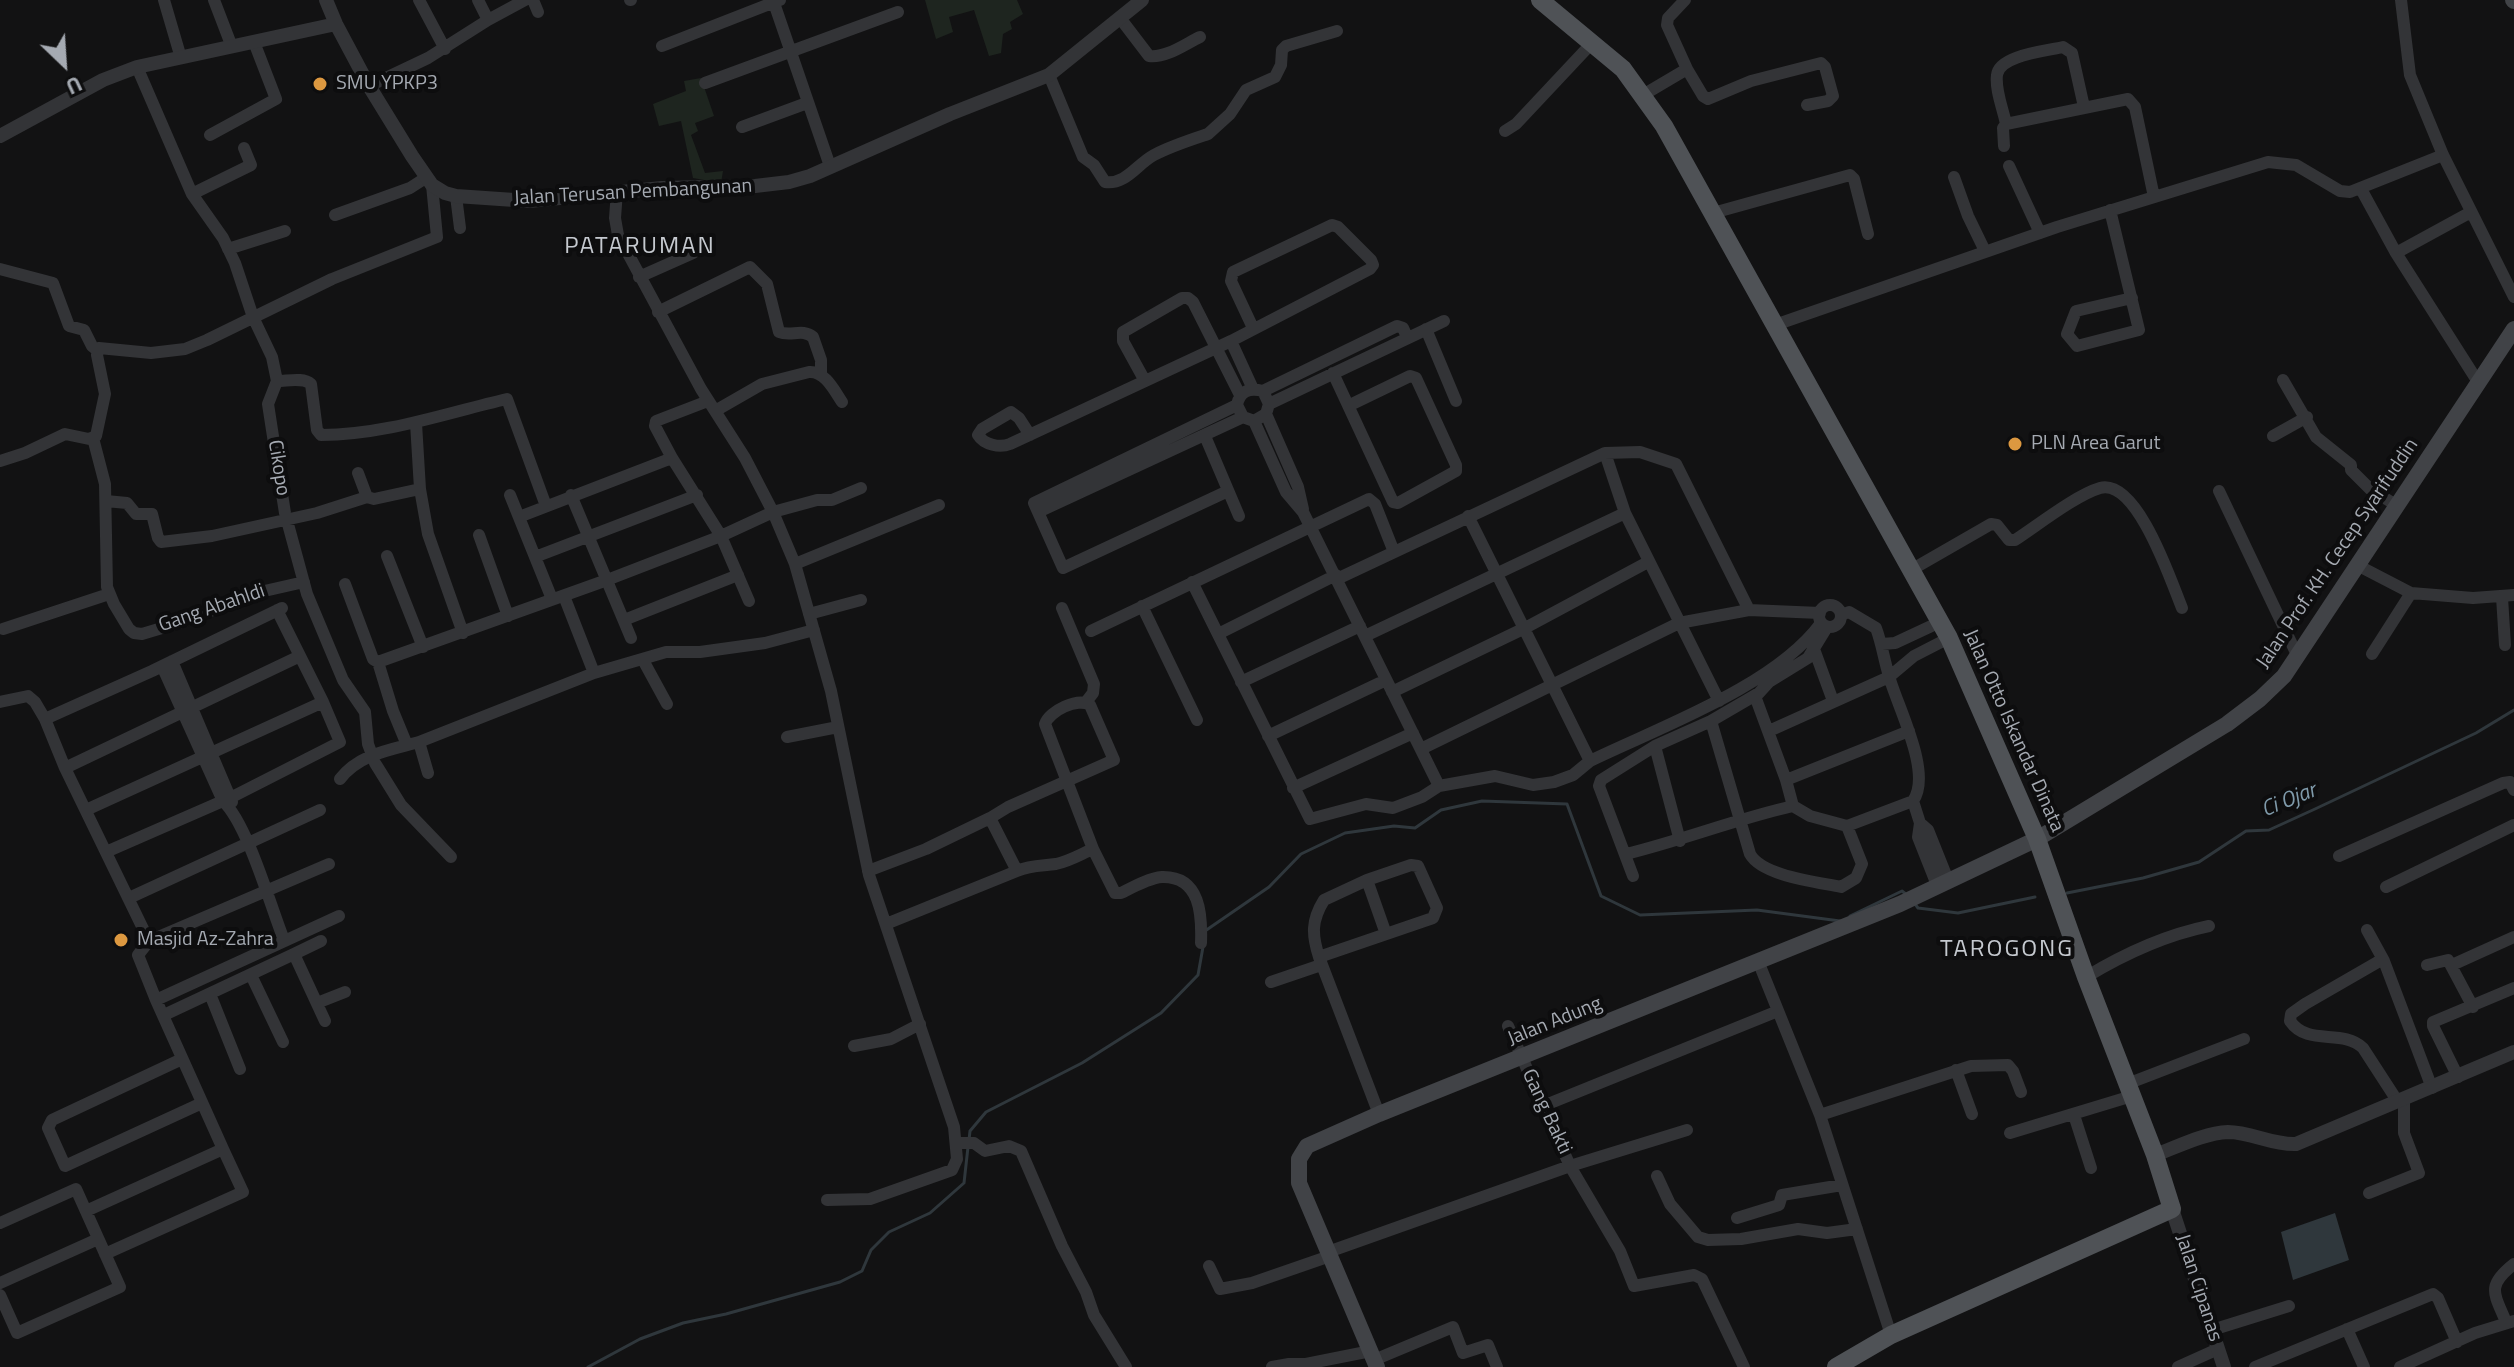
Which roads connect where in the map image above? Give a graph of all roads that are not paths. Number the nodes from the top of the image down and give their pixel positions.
1 (164, 0) edge
2 (214, 0) edge
3 (326, 0) edge
4 (419, 0) edge
5 (478, 0) edge
6 (525, 0) edge
7 (1142, 0) edge
8 (1540, 0) edge
9 (1685, 0) edge
10 (2401, 0) edge
11 (776, 1) edge
12 (898, 12) dead end
13 (1120, 18) junction
14 (488, 20) junction
15 (336, 24) junction
16 (1337, 31) dead end
17 (1200, 37) dead end
18 (254, 42) junction
19 (1592, 43) junction
20 (662, 46) dead end
21 (232, 47) junction
22 (445, 49) junction
23 (790, 52) junction
24 (181, 58) junction
25 (137, 67) junction
26 (1687, 69) junction
27 (1049, 75) junction
28 (705, 83) dead end
29 (369, 86) junction
30 (1643, 95) junction
31 (807, 103) junction
32 (1807, 105) dead end
33 (2084, 107) junction
34 (2006, 124) junction
35 (742, 127) dead end
36 (1505, 131) dead end
37 (210, 135) dead end
38 (0, 136) edge
39 (2004, 146) dead end
40 (244, 148) dead end
41 (2443, 155) junction
42 (830, 166) junction
43 (2009, 166) dead end
44 (1954, 177) dead end
45 (430, 181) junction
46 (2361, 189) junction
47 (617, 191) junction
48 (192, 194) junction
49 (456, 196) junction
50 (2154, 197) junction
51 (2110, 210) junction
52 (2471, 212) junction
53 (1713, 213) junction
54 (335, 215) dead end
55 (460, 228) dead end
56 (285, 231) dead end
57 (2040, 233) junction
58 (1868, 234) dead end
59 (228, 249) junction
60 (1985, 251) junction
61 (693, 253) dead end
62 (2396, 253) junction
63 (0, 269) edge
64 (639, 277) junction
65 (2514, 297) edge
66 (2132, 298) junction
67 (658, 312) junction
68 (253, 317) junction
69 (1444, 321) dead end
70 (1775, 325) junction
71 (1253, 328) junction
72 (1426, 329) junction
73 (2514, 329) edge
74 (1407, 337) junction
75 (1231, 341) junction
76 (1217, 348) junction
77 (97, 350) junction
78 (1333, 373) junction
79 (821, 375) junction
80 (2283, 380) dead end
81 (277, 381) junction
82 (1145, 381) junction
83 (2478, 382) junction
84 (1258, 390) junction
85 (1456, 401) dead end
86 (842, 402) dead end
87 (1350, 405) junction
88 (712, 406) junction
89 (1252, 409) junction
90 (2307, 417) junction
91 (416, 423) junction
92 (1030, 435) dead end
93 (1205, 436) junction
94 (2273, 436) dead end
95 (93, 438) junction
96 (1605, 453) junction
97 (672, 458) junction
98 (1136, 460) junction
99 (0, 461) edge
100 (358, 473) dead end
101 (861, 488) dead end
102 (420, 489) junction
103 (1228, 491) junction
104 (2219, 491) dead end
105 (510, 495) dead end
106 (571, 495) junction
107 (697, 495) junction
108 (367, 497) junction
109 (106, 501) junction
110 (939, 505) dead end
111 (2396, 505) junction
112 (546, 506) junction
113 (773, 512) junction
114 (1625, 513) junction
115 (1239, 516) dead end
116 (1468, 516) junction
117 (519, 517) junction
118 (287, 518) junction
119 (1311, 526) junction
120 (479, 535) dead end
121 (721, 536) junction
122 (588, 537) junction
123 (1394, 552) junction
124 (387, 556) dead end
125 (535, 557) junction
126 (1648, 562) junction
127 (795, 564) junction
128 (2357, 565) junction
129 (1911, 570) junction
130 (1498, 572) junction
131 (738, 575) junction
132 (1336, 577) junction
133 (607, 580) junction
134 (304, 582) junction
135 (1192, 582) junction
136 (345, 584) dead end
137 (2411, 593) junction
138 (109, 594) junction
139 (2508, 596) edge
140 (558, 597) junction
141 (861, 600) dead end
142 (749, 601) dead end
143 (1142, 606) junction
144 (1062, 608) dead end
145 (2182, 608) dead end
146 (1749, 610) junction
147 (809, 614) junction
148 (1841, 615) junction
149 (508, 616) junction
150 (624, 620) junction
151 (1823, 621) junction
152 (1679, 623) junction
153 (1525, 628) junction
154 (3, 629) dead end
155 (814, 630) junction
156 (1945, 630) junction
157 (1091, 631) dead end
158 (1362, 631) junction
159 (463, 633) junction
160 (1218, 634) junction
161 (631, 638) dead end
162 (1882, 644) junction
163 (2505, 645) dead end
164 (423, 647) junction
165 (1814, 649) junction
166 (2372, 654) dead end
167 (300, 656) junction
168 (2298, 657) junction
169 (643, 660) junction
170 (378, 662) junction
171 (167, 664) junction
172 (594, 673) junction
173 (1889, 677) junction
174 (1241, 682) junction
175 (1552, 685) junction
176 (1389, 686) junction
177 (1755, 696) junction
178 (1719, 701) junction
179 (1833, 701) junction
180 (0, 702) edge
181 (323, 702) junction
182 (1086, 702) junction
183 (667, 704) dead end
184 (188, 711) junction
185 (45, 719) junction
186 (1197, 720) dead end
187 (1711, 721) junction
188 (838, 727) junction
189 (1769, 731) junction
190 (1909, 731) junction
191 (1413, 733) junction
192 (1268, 736) junction
193 (787, 737) dead end
194 (413, 744) junction
195 (1655, 746) junction
196 (1421, 749) junction
197 (208, 755) junction
198 (371, 756) junction
199 (1590, 761) junction
200 (65, 768) junction
201 (428, 773) dead end
202 (340, 779) dead end
203 (1067, 779) junction
204 (1786, 780) junction
205 (1439, 786) junction
206 (1293, 788) junction
207 (2514, 790) edge
208 (1913, 801) junction
209 (229, 802) junction
210 (1793, 806) junction
211 (86, 810) junction
212 (320, 810) dead end
213 (990, 818) junction
214 (1740, 818) junction
215 (2514, 825) edge
216 (1847, 826) junction
217 (2037, 839) junction
218 (1680, 841) junction
219 (248, 844) junction
220 (1093, 849) junction
221 (106, 852) junction
222 (1626, 854) junction
223 (2339, 856) dead end
224 (451, 857) dead end
225 (329, 864) dead end
226 (868, 871) junction
227 (1017, 871) junction
228 (1633, 876) dead end
229 (1367, 880) junction
230 (1943, 882) junction
231 (2386, 887) dead end
232 (265, 893) junction
233 (129, 898) junction
234 (339, 916) dead end
235 (886, 924) junction
236 (2209, 926) dead end
237 (2367, 930) dead end
238 (1386, 934) junction
239 (2514, 937) edge
240 (284, 940) junction
241 (149, 941) junction
242 (321, 941) dead end
243 (1201, 943) dead end
244 (294, 954) junction
245 (2383, 959) junction
246 (1320, 961) junction
247 (1758, 961) junction
248 (2427, 965) dead end
249 (2452, 965) junction
250 (251, 975) junction
251 (2086, 977) junction
252 (1271, 982) dead end
253 (2514, 988) edge
254 (345, 992) dead end
255 (210, 994) junction
256 (156, 1000) junction
257 (317, 1003) junction
258 (2473, 1007) junction
259 (1778, 1011) junction
260 (164, 1015) junction
261 (325, 1021) dead end
262 (920, 1024) junction
263 (1508, 1026) dead end
264 (2244, 1039) dead end
265 (283, 1042) dead end
266 (854, 1046) dead end
267 (2514, 1052) edge
268 (1521, 1057) junction
269 (182, 1059) junction
270 (240, 1069) dead end
271 (1956, 1070) junction
272 (2458, 1077) junction
273 (2432, 1088) junction
274 (2129, 1090) junction
275 (2021, 1092) dead end
276 (2401, 1101) junction
277 (202, 1103) junction
278 (1543, 1106) junction
279 (1379, 1114) junction
280 (1972, 1114) dead end
281 (1820, 1115) junction
282 (2074, 1115) junction
283 (1687, 1130) dead end
284 (2010, 1133) dead end
285 (963, 1143) junction
286 (223, 1149) junction
287 (2155, 1155) junction
288 (65, 1166) junction
289 (1570, 1166) junction
290 (2091, 1168) dead end
291 (1657, 1176) dead end
292 (1842, 1185) junction
293 (76, 1189) junction
294 (2369, 1193) dead end
295 (827, 1200) dead end
296 (2172, 1209) junction
297 (86, 1211) junction
298 (1737, 1218) dead end
299 (0, 1223) edge
300 (1857, 1229) junction
301 (98, 1239) junction
302 (105, 1254) junction
303 (1329, 1254) junction
304 (2514, 1264) edge
305 (1209, 1266) dead end
306 (0, 1283) edge
307 (0, 1295) edge
308 (2289, 1306) dead end
309 (2510, 1322) edge
310 (2347, 1329) junction
311 (2212, 1330) junction
312 (1891, 1335) junction
313 (1501, 1339) dead end
314 (2457, 1342) junction
315 (1488, 1345) junction
316 (2218, 1349) junction
317 (2432, 1353) junction
318 (1374, 1359) edge
319 (1126, 1367) edge
320 (1272, 1367) edge
321 (1497, 1367) edge
322 (1744, 1367) edge
323 (1836, 1367) edge
324 (2178, 1367) edge
325 (2224, 1367) edge
326 (2255, 1367) edge
327 (2364, 1367) edge
328 (2400, 1367) edge
329 (2438, 1367) edge

1 - 24 street
2 - 21 street
3 - 15 street
4 - 22 street
5 - 14 street
6 - 14 street
7 - 13 street, Jalan Terusan Pembangunan
8 - 19 main road, Jalan Otto Iskandar Dinata
9 - 26 street
10 - 41 street
11 - 20 street
11 - 23 street
12 - 23 street
13 - 17 street
13 - 27 street, Jalan Terusan Pembangunan
14 - 22 street
15 - 18 street
15 - 29 street
16 - 27 street
18 - 21 street
18 - 37 street
19 - 30 main road, Jalan Otto Iskandar Dinata
19 - 36 street
21 - 24 street
22 - 29 street
23 - 28 street
23 - 31 street
24 - 25 street
25 - 38 street
25 - 48 street, Cikopo
26 - 30 street
26 - 32 street
27 - 42 street, Jalan Terusan Pembangunan
29 - 45 street
30 - 53 main road, Jalan Otto Iskandar Dinata
31 - 35 street
31 - 42 street
33 - 34 street
33 - 34 street
33 - 50 street
34 - 39 street
40 - 48 street
41 - 46 street
41 - 52 street
42 - 47 street, Jalan Terusan Pembangunan
43 - 57 street
44 - 60 street
45 - 49 street, Jalan Terusan Pembangunan
45 - 54 street
45 - 68 street
46 - 50 street
46 - 62 street
47 - 49 street, Jalan Terusan Pembangunan
47 - 64 street
48 - 59 street, Cikopo
49 - 55 street
50 - 51 street
51 - 57 street
51 - 66 street
52 - 62 street
52 - 65 street
53 - 58 street
53 - 70 main road, Jalan Otto Iskandar Dinata
56 - 59 street
57 - 60 street
59 - 68 street, Cikopo
60 - 70 street
61 - 64 street
62 - 83 street
63 - 77 street
64 - 67 street
66 - 66 street
67 - 79 street
67 - 88 street
68 - 77 street
68 - 81 street, Cikopo
69 - 72 street
70 - 129 main road, Jalan Otto Iskandar Dinata
71 - 71 street
71 - 75 street
72 - 74 street
72 - 85 street
73 - 83 main road, Jalan Prof. KH. Cecep Syarifuddin
74 - 78 street
74 - 84 street
75 - 76 street
75 - 84 street
76 - 82 street
76 - 82 street
76 - 89 street
77 - 95 street
78 - 87 street
78 - 89 street
79 - 86 street
79 - 88 street
80 - 90 street
81 - 91 street
81 - 118 street, Cikopo
82 - 92 street
83 - 111 main road, Jalan Prof. KH. Cecep Syarifuddin
84 - 89 street
84 - 89 street
87 - 87 street
88 - 97 street
88 - 113 street
89 - 93 street
89 - 98 street
89 - 119 street
90 - 94 street
90 - 111 street
91 - 102 street
91 - 112 street
93 - 98 street
93 - 103 street
95 - 99 street
95 - 109 street, Gang Abahldi
96 - 114 street
96 - 116 street
96 - 146 street
97 - 106 street
97 - 107 street
98 - 103 street
100 - 108 street
101 - 113 street
102 - 108 street
102 - 159 street
103 - 115 street
104 - 168 street
105 - 117 street
106 - 112 street
106 - 122 street
107 - 121 street
107 - 122 street
108 - 118 street
109 - 118 street
109 - 138 street, Gang Abahldi
110 - 127 street
111 - 128 main road, Jalan Prof. KH. Cecep Syarifuddin
112 - 117 street
113 - 121 street
113 - 127 street
114 - 126 street
114 - 130 street
116 - 123 street
116 - 130 street
117 - 125 street
118 - 134 street, Cikopo
119 - 123 street
119 - 132 street
119 - 135 street
120 - 149 street
121 - 131 street
121 - 133 street
122 - 125 street
122 - 133 street
123 - 132 street
124 - 164 street
125 - 140 street
126 - 152 street
126 - 153 street
127 - 147 street
128 - 137 street
128 - 168 main road, Jalan Prof. KH. Cecep Syarifuddin
129 - 145 street
129 - 156 main road, Jalan Otto Iskandar Dinata
130 - 153 street
130 - 158 street
131 - 142 street
131 - 150 street
132 - 158 street
132 - 160 street
133 - 140 street
133 - 150 street
134 - 138 street, Gang Abahldi
134 - 198 street, Cikopo
135 - 143 street
135 - 160 street
136 - 170 street
137 - 139 street
137 - 166 street
138 - 154 street
139 - 163 street
140 - 149 street
140 - 172 street
141 - 147 street
143 - 157 street
143 - 186 street
144 - 182 street
146 - 151 street
146 - 152 street
147 - 155 street
148 - 151 street
148 - 151 street
148 - 162 street
149 - 159 street
150 - 161 street
151 - 165 street
151 - 178 street
152 - 175 street
152 - 178 street
153 - 175 street
153 - 176 street
155 - 169 street
155 - 188 street
156 - 162 street
156 - 173 street
156 - 217 main road, Jalan Otto Iskandar Dinata
158 - 174 street
158 - 176 street
159 - 164 street
160 - 174 street
162 - 173 street
164 - 170 street
165 - 177 street
165 - 179 street
167 - 171 street
167 - 181 street
167 - 184 street
168 - 217 main road, Jalan Prof. KH. Cecep Syarifuddin
169 - 172 street
169 - 183 street
170 - 194 street
171 - 184 street
171 - 185 street
172 - 194 street
173 - 179 street
173 - 190 street
174 - 192 street
175 - 196 street
175 - 199 street
176 - 191 street
176 - 192 street
177 - 187 street
177 - 189 street
178 - 199 street
179 - 189 street
180 - 185 street
181 - 197 street
181 - 209 street
182 - 203 street
182 - 203 street
184 - 197 street
184 - 200 street
185 - 200 street
187 - 195 street
187 - 214 street
188 - 193 street
188 - 226 street
189 - 204 street
190 - 204 street
190 - 208 street
191 - 196 street
191 - 206 street
192 - 206 street
194 - 198 street
194 - 201 street
195 - 218 street
195 - 222 street
196 - 205 street
197 - 209 street
197 - 211 street
198 - 202 street
198 - 224 street, Cikopo
199 - 205 street
200 - 211 street
203 - 213 street
203 - 220 street
204 - 210 street
205 - 206 street
207 - 223 street
208 - 216 street
208 - 230 street
209 - 219 street
209 - 221 street
210 - 214 street
210 - 216 street
211 - 221 street
212 - 219 street
213 - 226 street
213 - 227 street
214 - 216 street
214 - 218 street
215 - 231 street
217 - 230 main road, Jalan Adung
217 - 251 main road, Jalan Otto Iskandar Dinata
218 - 222 street
219 - 232 street
219 - 233 street
220 - 227 street
220 - 243 street
221 - 233 street
222 - 228 street
225 - 232 street
226 - 235 street
227 - 235 street
229 - 238 street
229 - 238 street
229 - 246 street
230 - 247 main road, Jalan Adung
232 - 240 street
232 - 241 street
233 - 241 street
234 - 240 street
235 - 262 street
236 - 251 street
237 - 245 street
238 - 246 street
239 - 249 street
240 - 256 street
241 - 256 street
242 - 244 street
244 - 250 street
244 - 257 street
245 - 273 street
245 - 276 street
246 - 252 street
246 - 279 street
247 - 259 street
247 - 268 main road, Jalan Adung
248 - 249 street
249 - 258 street
250 - 255 street
250 - 265 street
251 - 274 main road, Jalan Otto Iskandar Dinata
253 - 258 street
254 - 257 street
255 - 260 street
255 - 270 street
256 - 260 street
257 - 261 street
258 - 272 street
259 - 278 street
259 - 281 street
260 - 269 street
262 - 266 street
262 - 285 street
263 - 268 street, Gang Bakti
264 - 274 street
267 - 272 street
268 - 278 street, Gang Bakti
268 - 279 main road, Jalan Adung
269 - 277 street
269 - 288 street
271 - 275 street
271 - 280 street
271 - 281 street
272 - 273 street
273 - 276 street
274 - 282 street
274 - 287 main road, Jalan Otto Iskandar Dinata
276 - 287 street
276 - 294 street
277 - 286 street
277 - 288 street
278 - 289 street, Gang Bakti
279 - 303 main road, Jalan Adung
281 - 292 street
282 - 284 street
282 - 290 street
283 - 289 street
285 - 295 street
285 - 319 street
286 - 297 street
286 - 302 street
287 - 296 main road, Jalan Otto Iskandar Dinata
288 - 293 street
289 - 303 street
289 - 322 street, Gang Bakti
291 - 300 street
292 - 298 street
292 - 300 street
293 - 297 street
293 - 299 street
296 - 311 street, Jalan Cipanas
296 - 312 main road
297 - 301 street
300 - 312 street
301 - 302 street
301 - 306 street
302 - 307 street
303 - 305 street
303 - 318 main road, Jalan Adung
304 - 309 street
308 - 311 street
309 - 314 street
310 - 314 street
310 - 326 street
310 - 327 street
311 - 316 street, Jalan Cipanas
312 - 323 main road
313 - 315 street
314 - 317 street
315 - 318 street
315 - 321 street
316 - 324 street
316 - 325 street, Jalan Cipanas
317 - 328 street
317 - 329 street
318 - 320 street

